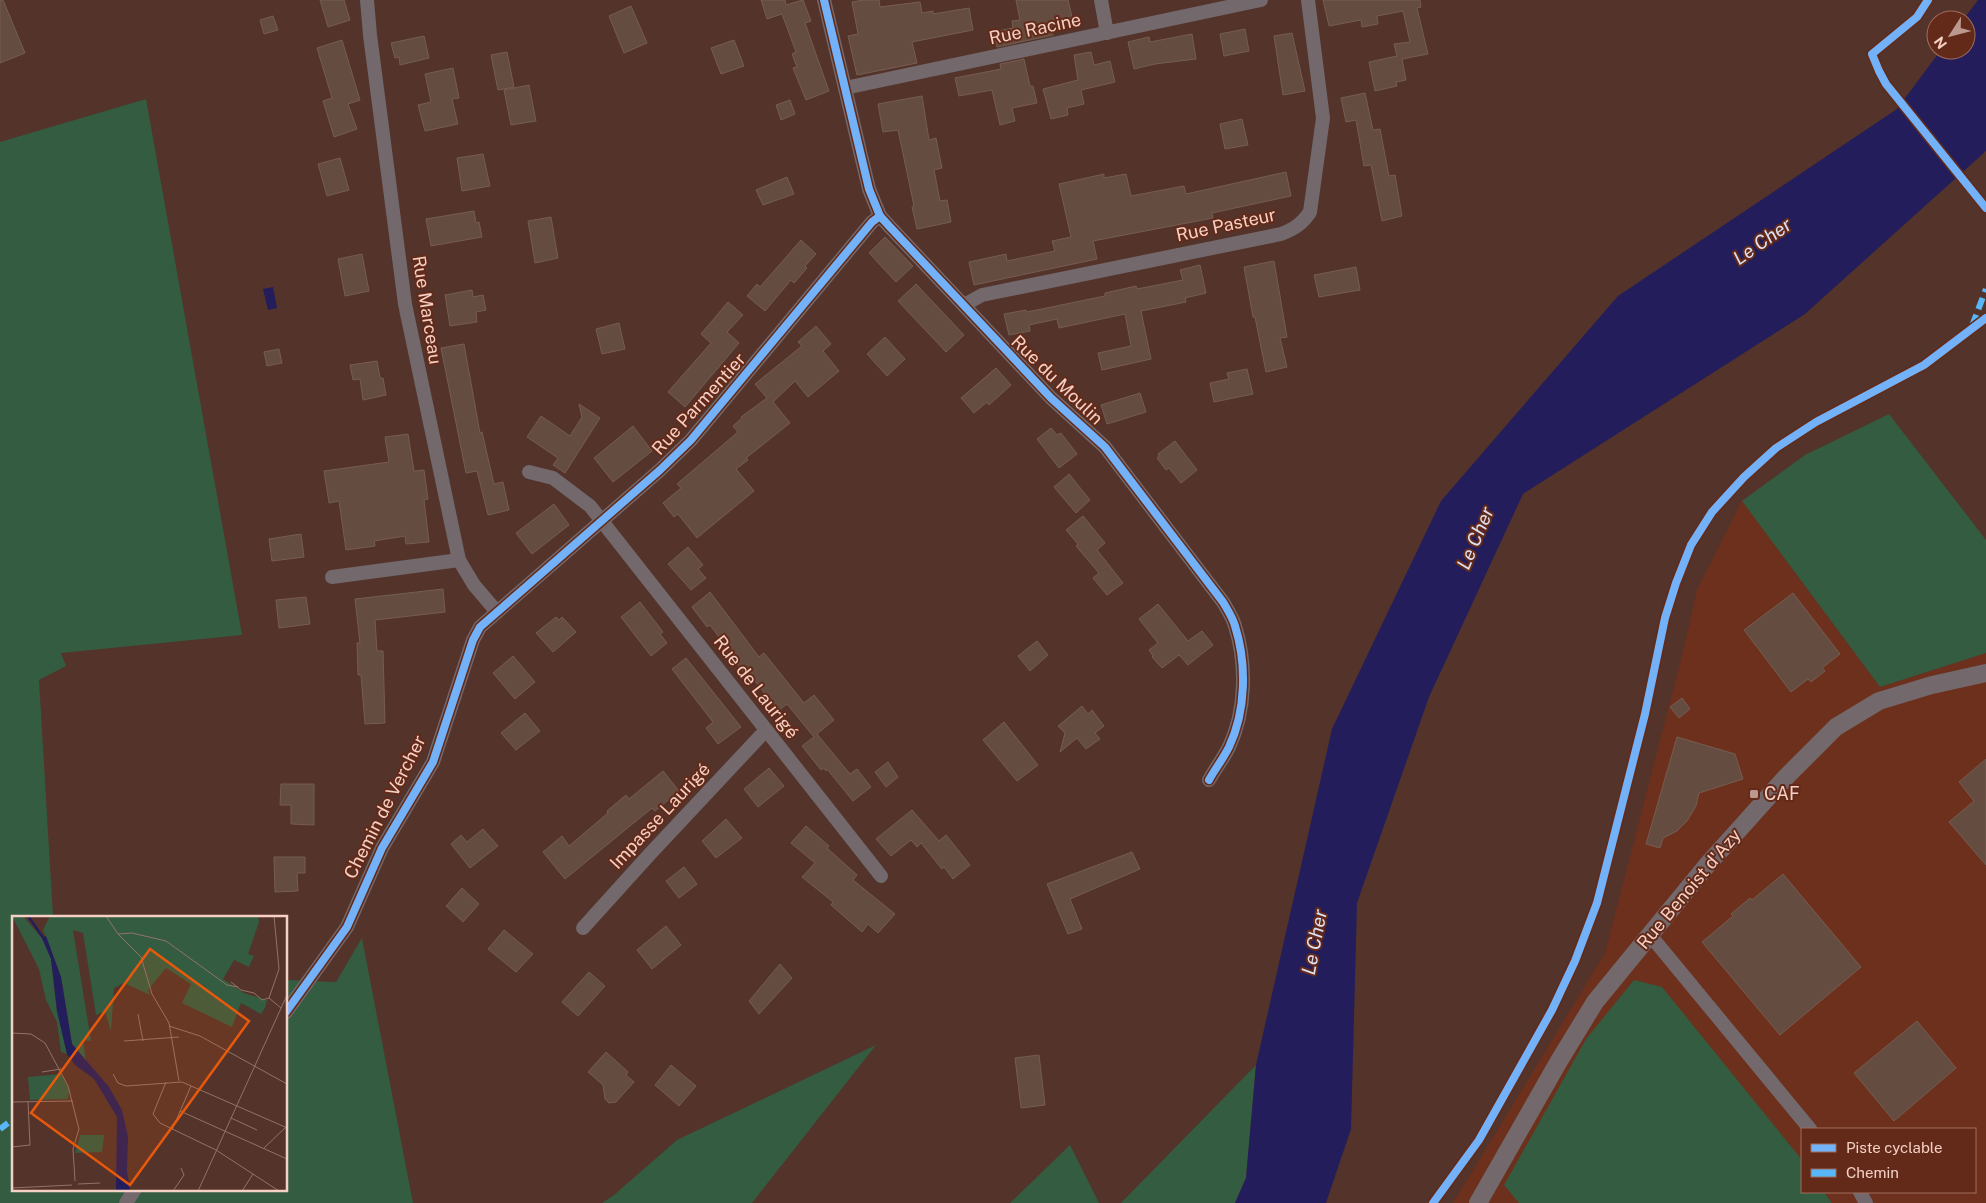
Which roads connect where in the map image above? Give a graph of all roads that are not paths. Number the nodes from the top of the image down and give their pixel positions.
1 (367, 0) edge
2 (824, 0) edge
3 (1101, 0) edge
4 (1261, 0) edge
5 (1308, 0) edge
6 (1107, 33) junction
7 (846, 88) junction
8 (880, 216) junction
9 (964, 305) junction
10 (529, 472) dead end
11 (602, 521) junction
12 (459, 560) junction
13 (332, 577) dead end
14 (497, 612) junction
15 (1986, 673) edge
16 (766, 730) junction
17 (1209, 780) dead end
18 (881, 876) dead end
19 (583, 928) dead end
20 (1650, 935) junction
21 (288, 1009) edge
22 (1809, 1128) edge
23 (134, 1190) edge
24 (126, 1203) edge
25 (1478, 1203) edge

1 - 12 street, Rue Marceau
2 - 7 street, Rue du Moulin
3 - 6 street
4 - 6 street, Rue Racine
5 - 9 street, Rue Pasteur
6 - 7 street, Rue Racine
7 - 8 street, Rue du Moulin
8 - 9 street, Rue du Moulin
8 - 11 street, Rue Parmentier
9 - 17 street, Rue du Moulin
10 - 11 street
11 - 14 street, Rue Parmentier
11 - 16 street, Rue de Laurigé
12 - 13 street
12 - 14 street, Rue Marceau
14 - 21 street, Chemin de Vercher
15 - 20 street, Rue Benoist d'Azy
16 - 18 street, Rue de Laurigé
16 - 19 street, Impasse Laurigé
20 - 22 street
20 - 25 street, Rue Benoist d'Azy
23 - 24 street

